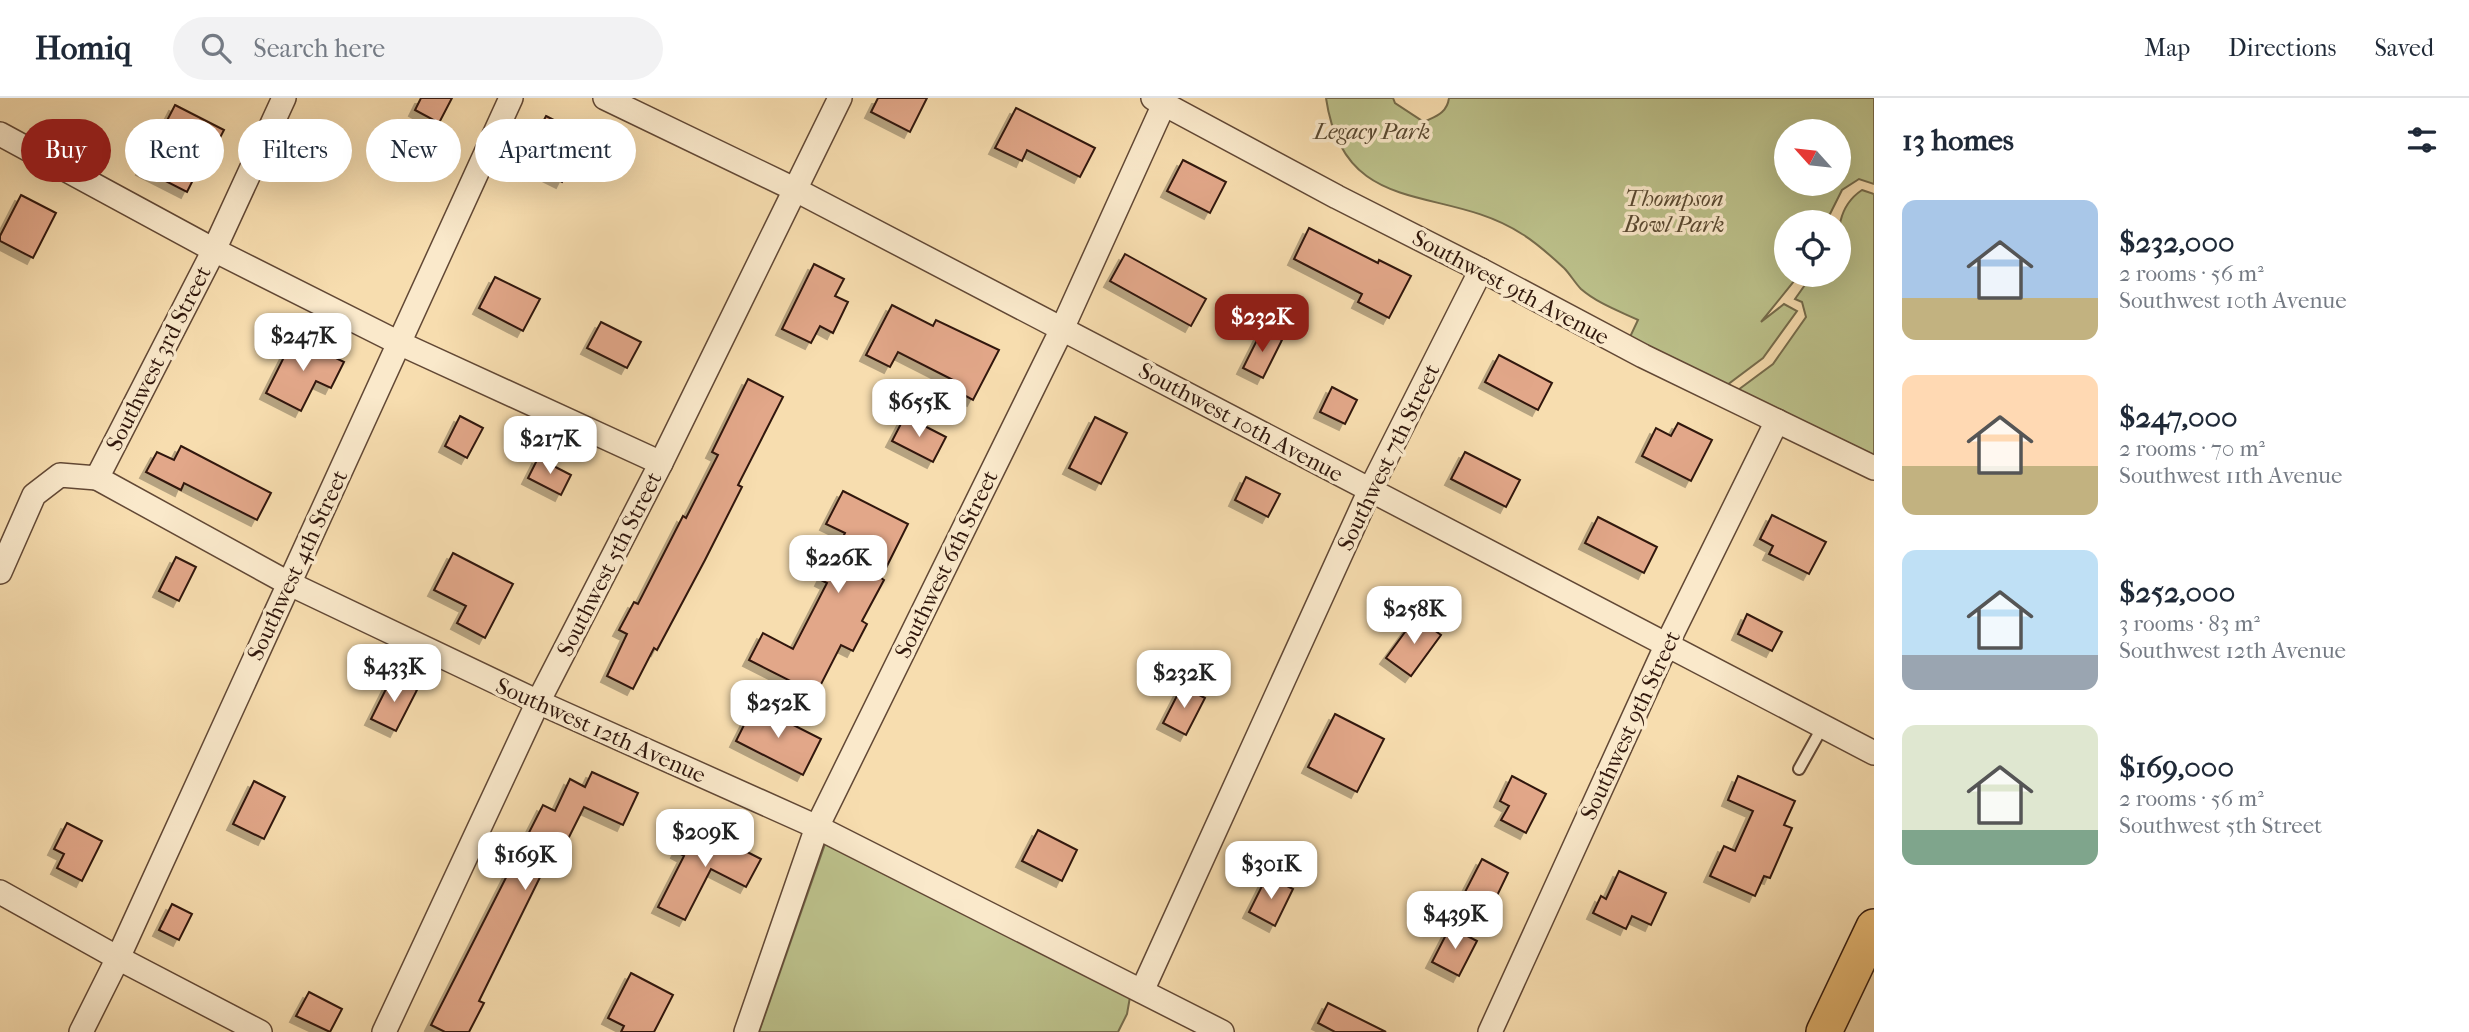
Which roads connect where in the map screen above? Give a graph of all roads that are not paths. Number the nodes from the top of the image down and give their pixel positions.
1 (284, 98) edge
2 (511, 98) edge
3 (605, 98) edge
4 (840, 98) edge
5 (1158, 101) edge
6 (0, 134) edge
7 (794, 189) junction
8 (214, 250) junction
9 (1481, 270) junction
10 (1062, 329) junction
11 (399, 343) junction
12 (1777, 421) junction
13 (661, 463) junction
14 (1874, 468) edge
15 (97, 478) junction
16 (1370, 490) junction
17 (0, 572) edge
18 (289, 583) junction
19 (1667, 644) junction
20 (538, 702) junction
21 (1823, 726) junction
22 (1874, 753) edge
23 (1799, 769) dead end
24 (817, 827) junction
25 (0, 892) edge
26 (1874, 927) edge
27 (118, 958) junction
28 (1142, 991) junction
29 (81, 1032) edge
30 (260, 1032) edge
31 (384, 1032) edge
32 (746, 1032) edge
33 (1222, 1032) edge
34 (1490, 1032) edge
35 (1824, 1032) edge

1 - 8 street, Southwest 3rd Street
2 - 11 street, Southwest 4th Street
3 - 7 street, Southwest 10th Avenue
4 - 7 street, Southwest 5th Street
5 - 9 street, Southwest 9th Avenue
5 - 10 street, Southwest 6th Street
6 - 8 street
7 - 10 street, Southwest 10th Avenue
7 - 13 street, Southwest 5th Street
8 - 11 street
8 - 15 street, Southwest 3rd Street
9 - 12 street, Southwest 9th Avenue
9 - 16 street, Southwest 7th Street
10 - 16 street, Southwest 10th Avenue
10 - 24 street, Southwest 6th Street
11 - 13 street
11 - 18 street, Southwest 4th Street
12 - 14 street, Southwest 9th Avenue
12 - 19 street, Southwest 9th Street
13 - 20 street, Southwest 5th Street
15 - 17 street, Southwest 3rd Street
15 - 18 street, Southwest 12th Avenue
16 - 19 street, Southwest 10th Avenue
16 - 28 street, Southwest 7th Street
18 - 20 street, Southwest 12th Avenue
18 - 27 street, Southwest 4th Street
19 - 21 street, Southwest 10th Avenue
19 - 34 street, Southwest 9th Street
20 - 24 street, Southwest 12th Avenue
20 - 31 street, Southwest 5th Street
21 - 22 street, Southwest 10th Avenue
21 - 23 lane
24 - 28 street, Southwest 12th Avenue
24 - 32 street, Southwest 6th Street
25 - 27 street
26 - 35 main road
27 - 29 street, Southwest 4th Street
27 - 30 street
28 - 33 street, Southwest 12th Avenue

